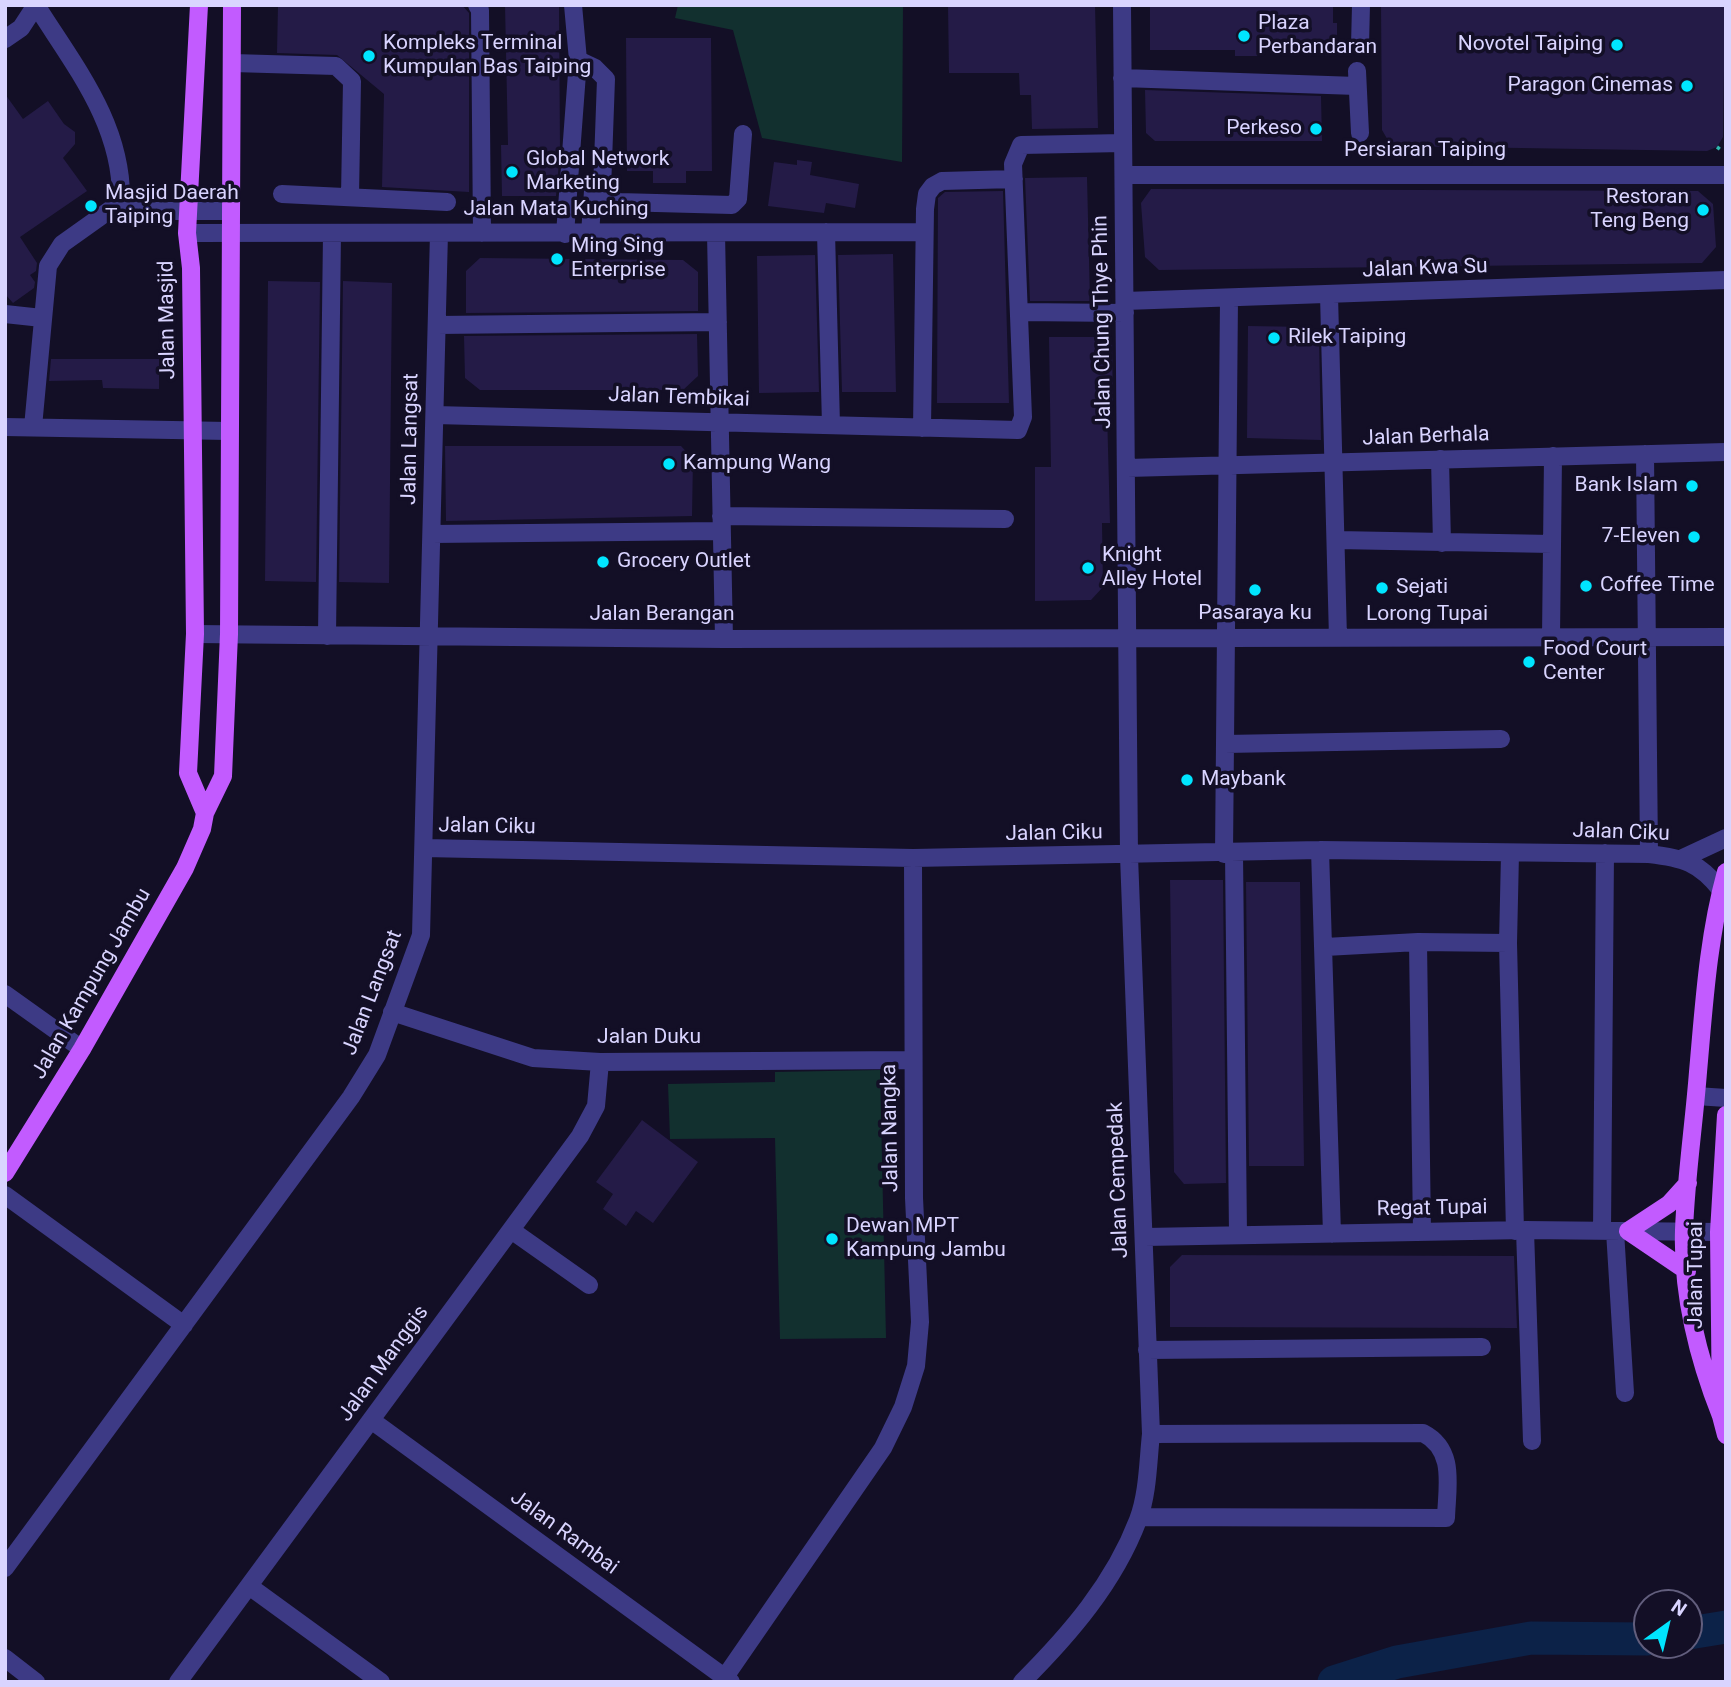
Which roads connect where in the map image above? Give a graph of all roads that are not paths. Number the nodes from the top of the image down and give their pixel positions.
1 (36, 5) edge
2 (199, 5) edge
3 (232, 5) edge
4 (477, 5) edge
5 (573, 5) edge
6 (1122, 5) edge
7 (1361, 5) edge
8 (5, 39) edge
9 (1360, 46) dead end
10 (578, 60) junction
11 (233, 63) junction
12 (1122, 78) junction
13 (1360, 133) dead end
14 (743, 134) dead end
15 (1124, 143) junction
16 (1124, 175) junction
17 (1726, 175) edge
18 (1014, 179) junction
19 (602, 190) junction
20 (282, 194) dead end
21 (350, 196) junction
22 (121, 202) junction
23 (447, 202) dead end
24 (230, 211) junction
25 (189, 212) junction
26 (826, 232) junction
27 (924, 232) junction
28 (187, 233) junction
29 (231, 233) junction
30 (331, 233) junction
31 (439, 233) junction
32 (482, 233) junction
33 (716, 233) junction
34 (565, 234) junction
35 (590, 234) junction
36 (1726, 280) edge
37 (1329, 295) junction
38 (1229, 298) junction
39 (1125, 307) junction
40 (1019, 312) junction
41 (5, 314) edge
42 (41, 318) junction
43 (718, 322) junction
44 (437, 325) junction
45 (435, 415) junction
46 (720, 422) junction
47 (831, 425) junction
48 (5, 427) edge
49 (33, 427) junction
50 (922, 428) junction
51 (192, 430) junction
52 (228, 431) junction
53 (1726, 452) edge
54 (1645, 454) junction
55 (1553, 456) junction
56 (1440, 459) junction
57 (1336, 462) junction
58 (1227, 465) junction
59 (1127, 468) junction
60 (1005, 519) dead end
61 (721, 524) junction
62 (432, 534) junction
63 (1337, 540) junction
64 (1442, 543) junction
65 (1552, 544) junction
66 (195, 634) junction
67 (229, 634) junction
68 (327, 636) junction
69 (429, 636) junction
70 (1552, 637) junction
71 (1646, 637) junction
72 (1726, 637) edge
73 (1129, 638) junction
74 (1226, 638) junction
75 (1338, 638) junction
76 (723, 639) junction
77 (1501, 739) dead end
78 (1225, 744) junction
79 (205, 813) junction
80 (1726, 838) edge
81 (424, 848) junction
82 (1321, 850) junction
83 (1229, 853) junction
84 (1605, 853) junction
85 (1510, 854) junction
86 (1649, 854) junction
87 (1129, 856) junction
88 (913, 858) junction
89 (1683, 858) junction
90 (1723, 881) edge
91 (1418, 942) junction
92 (1508, 943) junction
93 (1325, 947) junction
94 (5, 994) edge
95 (392, 1012) junction
96 (82, 1049) junction
97 (912, 1060) junction
98 (600, 1062) junction
99 (1696, 1096) junction
100 (1726, 1098) edge
101 (1726, 1115) edge
102 (5, 1173) edge
103 (1688, 1183) junction
104 (5, 1195) edge
105 (511, 1230) junction
106 (1520, 1231) junction
107 (1615, 1231) junction
108 (1719, 1232) junction
109 (1422, 1233) junction
110 (1684, 1233) junction
111 (1332, 1234) junction
112 (1238, 1235) junction
113 (1145, 1237) junction
114 (1687, 1271) junction
115 (589, 1285) dead end
116 (184, 1325) junction
117 (1723, 1334) edge
118 (1482, 1347) dead end
119 (1147, 1350) junction
120 (1625, 1393) dead end
121 (1721, 1416) junction
122 (371, 1420) junction
123 (1151, 1434) junction
124 (1726, 1435) edge
125 (1532, 1441) dead end
126 (1139, 1517) junction
127 (5, 1568) edge
128 (249, 1586) junction
129 (5, 1658) edge
130 (728, 1679) edge
131 (36, 1682) edge
132 (177, 1682) edge
133 (381, 1682) edge
134 (1022, 1682) edge

1 - 8 street
1 - 22 street
2 - 25 main road, Jalan Masjid
3 - 11 main road
4 - 32 street
5 - 10 street
6 - 12 street, Jalan Chung Thye Phin
7 - 9 street
10 - 19 street
10 - 34 street
11 - 21 street
11 - 24 main road
12 - 13 street
12 - 15 street, Jalan Chung Thye Phin
14 - 19 street
15 - 16 street, Jalan Chung Thye Phin
15 - 18 street
16 - 17 street, Persiaran Taiping
16 - 39 street, Jalan Chung Thye Phin
18 - 27 street
18 - 40 street
19 - 35 street
20 - 21 street
21 - 23 street
22 - 25 street
22 - 42 street
24 - 25 street
24 - 29 main road
25 - 28 main road, Jalan Masjid
26 - 27 street, Jalan Mata Kuching
26 - 33 street, Jalan Mata Kuching
26 - 47 street
27 - 50 street
28 - 29 street, Jalan Mata Kuching
28 - 51 main road, Jalan Masjid
29 - 30 street, Jalan Mata Kuching
29 - 52 main road
30 - 31 street, Jalan Mata Kuching
30 - 68 street
31 - 32 street, Jalan Mata Kuching
31 - 44 street, Jalan Langsat
32 - 34 street, Jalan Mata Kuching
33 - 35 street, Jalan Mata Kuching
33 - 43 street
34 - 35 street, Jalan Mata Kuching
36 - 37 street, Jalan Kwa Su
37 - 38 street, Jalan Kwa Su
37 - 57 street
38 - 39 street, Jalan Kwa Su
38 - 58 street
39 - 40 street, Jalan Kwa Su
39 - 59 street, Jalan Chung Thye Phin
40 - 50 street, Jalan Tembikai
41 - 42 street
42 - 49 street
43 - 44 street
43 - 46 street
44 - 45 street, Jalan Langsat
45 - 46 street, Jalan Tembikai
45 - 62 street, Jalan Langsat
46 - 47 street, Jalan Tembikai
46 - 61 street
47 - 50 street, Jalan Tembikai
48 - 49 street
49 - 51 street
51 - 52 street
51 - 66 main road, Jalan Masjid
52 - 67 main road
53 - 54 street, Jalan Berhala
54 - 55 street, Jalan Berhala
54 - 71 street
55 - 56 street, Jalan Berhala
55 - 65 street
56 - 57 street, Jalan Berhala
56 - 64 street
57 - 58 street, Jalan Berhala
57 - 63 street
58 - 59 street, Jalan Berhala
58 - 74 street
59 - 73 street, Jalan Chung Thye Phin
60 - 61 street
61 - 62 street
61 - 76 street
62 - 69 street, Jalan Langsat
63 - 64 street
63 - 75 street
64 - 65 street
65 - 70 street
66 - 67 street, Jalan Berangan
66 - 79 main road
67 - 68 street, Jalan Berangan
67 - 79 main road, Jalan Kampung Jambu
68 - 69 street, Jalan Berangan
69 - 76 street, Jalan Berangan
69 - 81 street, Jalan Langsat
70 - 71 street, Lorong Tupai
70 - 75 street, Lorong Tupai
71 - 72 street, Lorong Tupai
71 - 86 street
73 - 74 street, Lorong Tupai
73 - 76 street, Jalan Berangan
73 - 87 street, Jalan Cempedak
74 - 75 street, Lorong Tupai
74 - 78 street
77 - 78 street
78 - 83 street
79 - 96 main road, Jalan Kampung Jambu
80 - 89 street
81 - 88 street, Jalan Ciku
81 - 95 street, Jalan Langsat
82 - 83 street, Jalan Ciku
82 - 85 street, Jalan Ciku
82 - 93 street
83 - 87 street, Jalan Ciku
83 - 112 street
84 - 85 street, Jalan Ciku
84 - 86 street, Jalan Ciku
84 - 107 street
85 - 92 street
86 - 89 street, Jalan Ciku
87 - 88 street, Jalan Ciku
87 - 113 street, Jalan Cempedak
88 - 97 street, Jalan Nangka
89 - 90 street
90 - 99 main road
91 - 92 street
91 - 93 street
91 - 109 street
92 - 106 street
93 - 111 street
94 - 96 street
95 - 98 street, Jalan Duku
95 - 116 street, Jalan Langsat
96 - 102 main road, Jalan Kampung Jambu
97 - 98 street, Jalan Duku
97 - 130 street, Jalan Nangka
98 - 105 street, Jalan Manggis
99 - 100 street
99 - 103 main road
101 - 108 main road, Jalan Tupai
103 - 107 main road
103 - 110 main road
104 - 116 street
105 - 115 street
105 - 122 street, Jalan Manggis
106 - 107 street, Regat Tupai
106 - 109 street, Regat Tupai
106 - 125 street
107 - 110 street, Regat Tupai
107 - 114 main road
107 - 120 street
108 - 110 street, Regat Tupai
108 - 117 main road, Jalan Tupai
109 - 111 street, Regat Tupai
110 - 114 main road
111 - 112 street, Regat Tupai
112 - 113 street, Regat Tupai
113 - 119 street, Jalan Cempedak
114 - 121 main road
116 - 127 street, Jalan Langsat
117 - 121 main road, Jalan Tupai
118 - 119 street
119 - 123 street, Jalan Cempedak
121 - 124 main road, Jalan Tupai
122 - 128 street, Jalan Manggis
122 - 130 street, Jalan Rambai
123 - 126 street, Jalan Cempedak
123 - 126 street
126 - 134 street, Jalan Cempedak
128 - 132 street, Jalan Manggis
128 - 133 street
129 - 131 street

